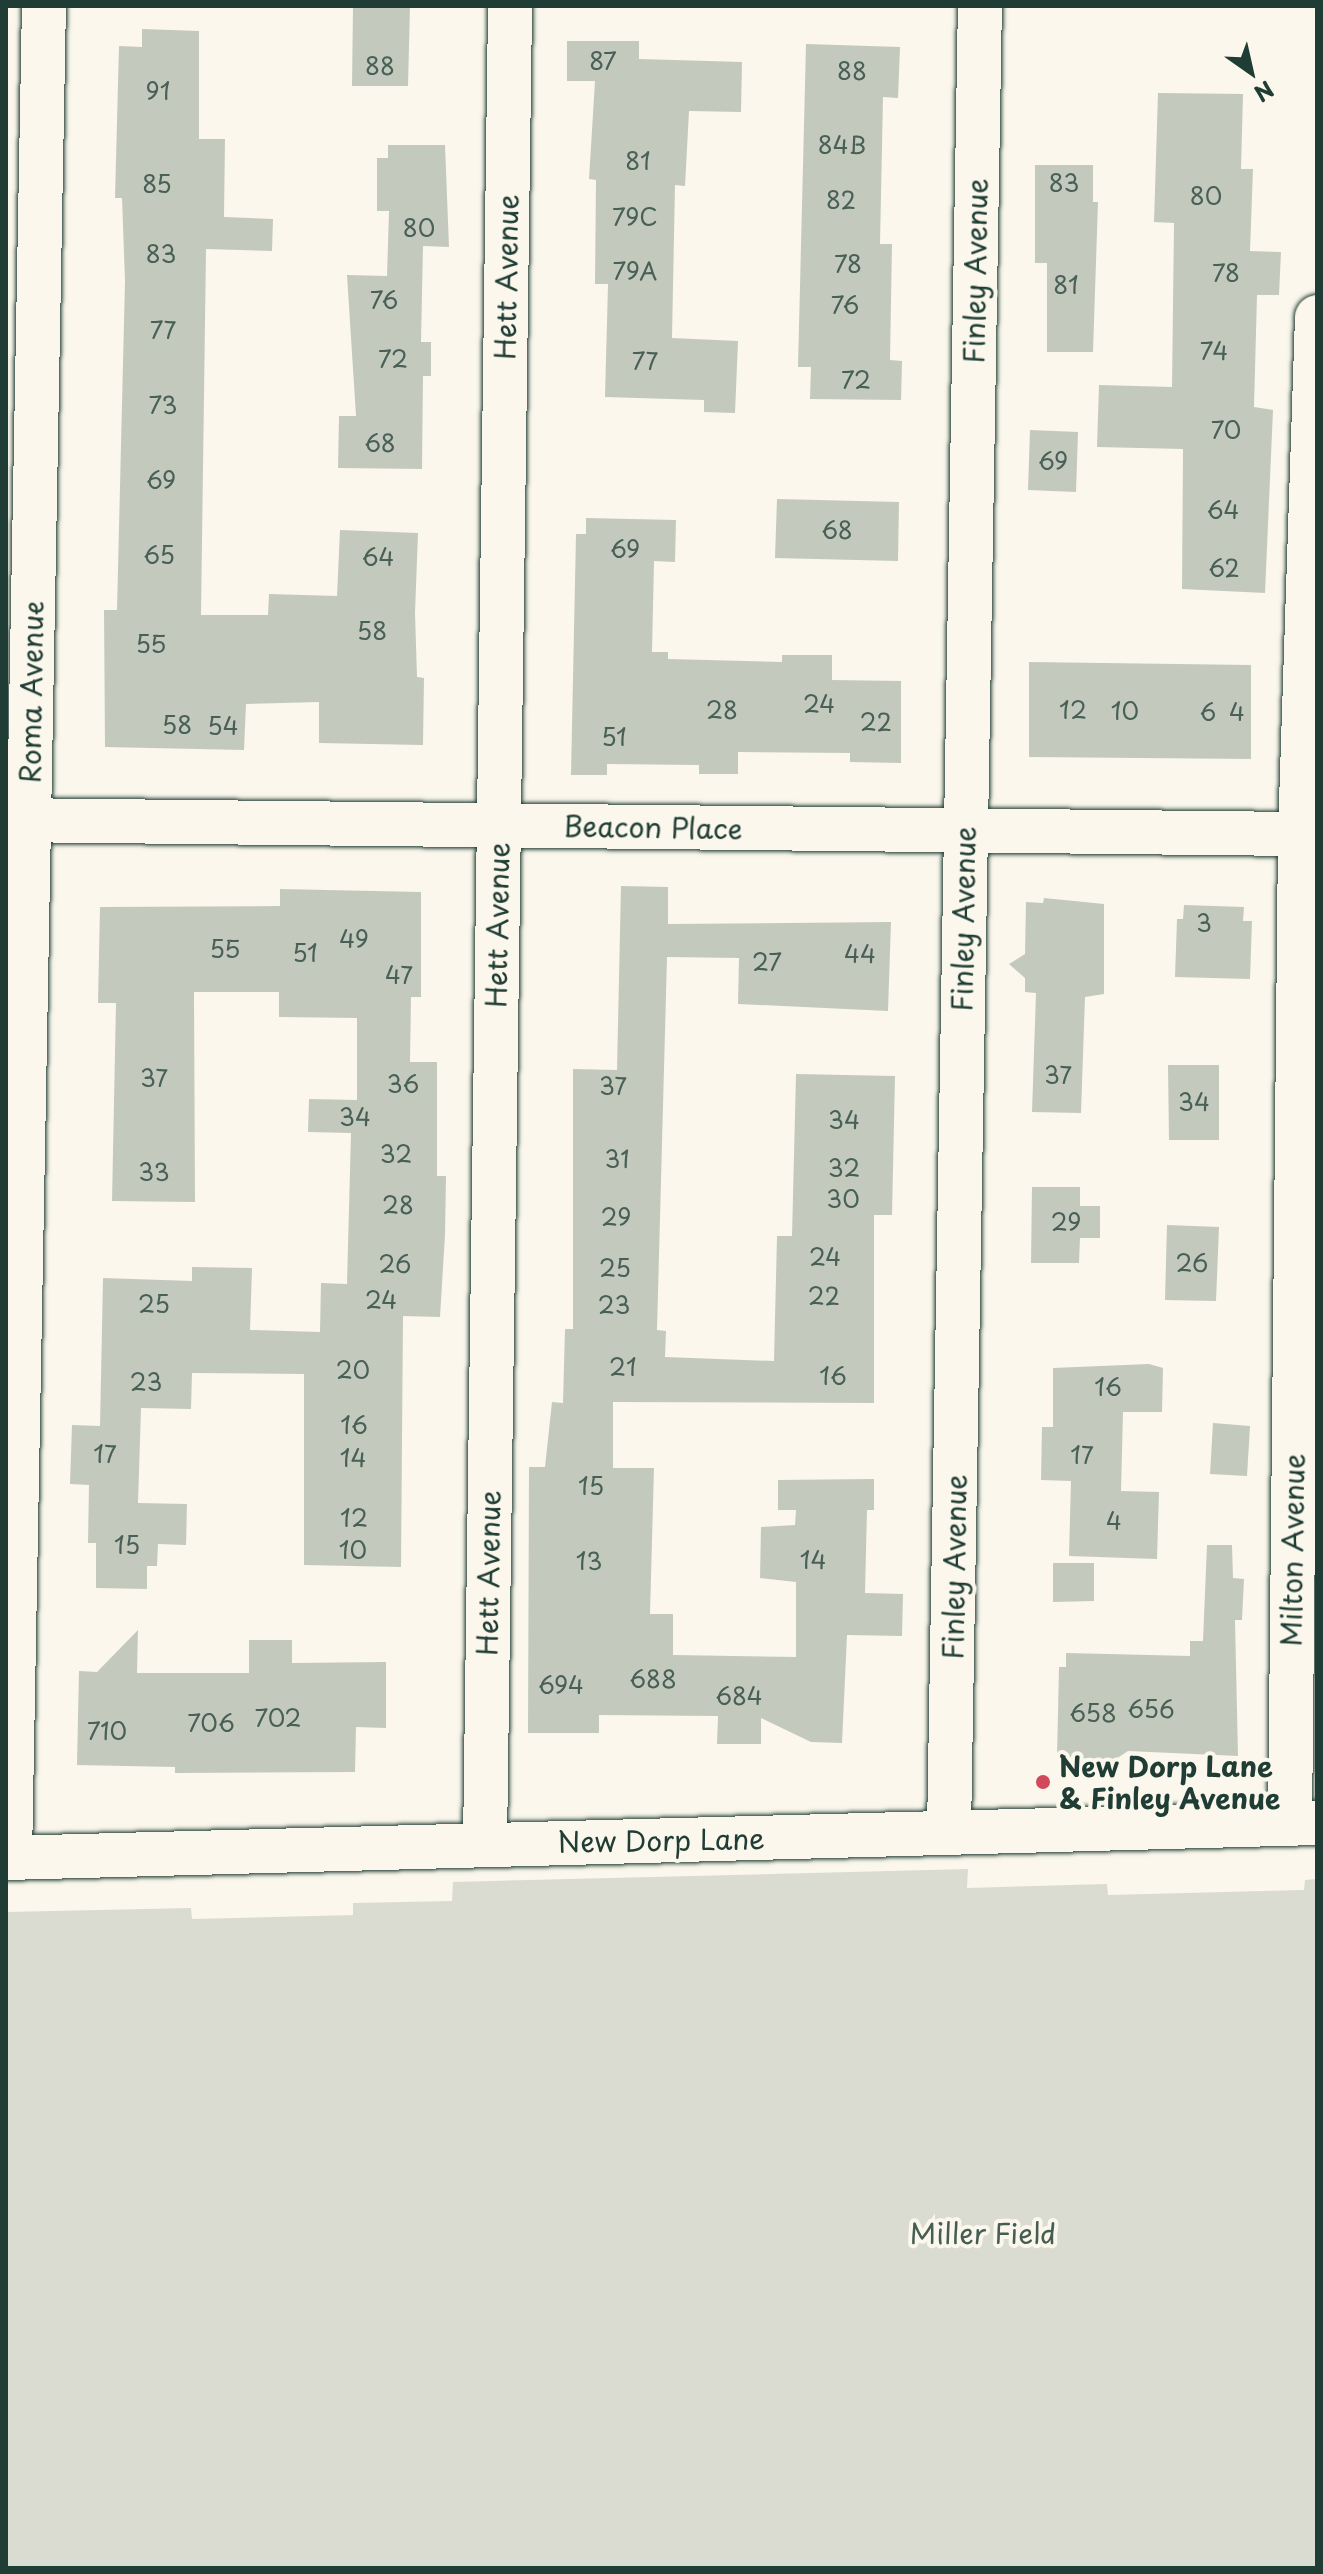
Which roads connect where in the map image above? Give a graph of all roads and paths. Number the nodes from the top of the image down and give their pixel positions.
1 (44, 6) edge
2 (510, 6) edge
3 (980, 6) edge
4 (1317, 317) edge
5 (18, 820) edge
6 (499, 825) junction
7 (965, 830) junction
8 (1300, 834) junction
9 (1303, 1824) edge
10 (949, 1832) junction
11 (485, 1845) junction
12 (8, 1858) edge

1 - 5 street, Roma Avenue
2 - 6 street, Hett Avenue
3 - 7 street, Finley Avenue
4 - 8 street, Milton Avenue
5 - 6 street, Beacon Place
5 - 12 street, Roma Avenue
6 - 7 street, Beacon Place
6 - 11 street, Hett Avenue
7 - 8 street, Beacon Place
7 - 10 street, Finley Avenue
8 - 9 street, Milton Avenue
9 - 10 street, New Dorp Lane
10 - 11 street, New Dorp Lane
11 - 12 street, New Dorp Lane

